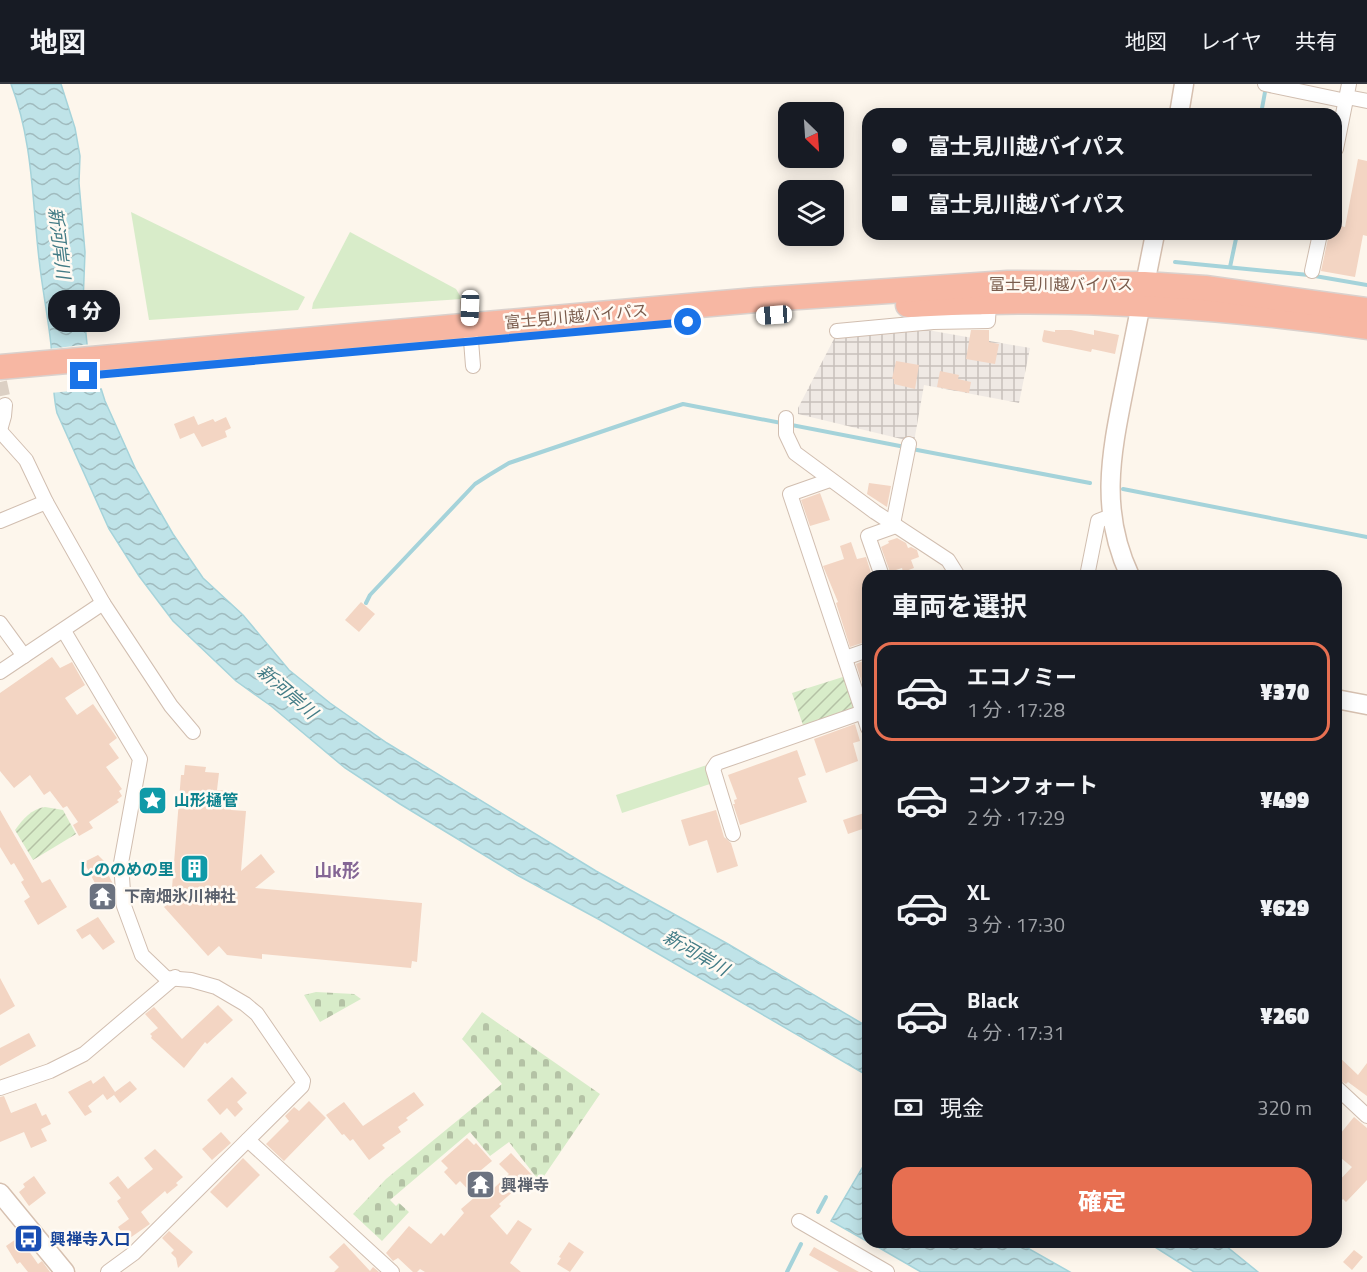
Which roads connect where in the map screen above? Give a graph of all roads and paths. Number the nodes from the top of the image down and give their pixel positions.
1 (1184, 84) edge
2 (1265, 84) edge
3 (1348, 94) edge
4 (1367, 102) edge
5 (1180, 108) edge
6 (1342, 122) edge
7 (1154, 240) edge
8 (1319, 240) edge
9 (1312, 270) dead end
10 (1142, 295) junction
11 (989, 302) junction
12 (1367, 310) edge
13 (469, 323) junction
14 (1367, 327) edge
15 (837, 330) dead end
16 (473, 366) dead end
17 (10, 381) edge
18 (786, 423) dead end
19 (0, 431) edge
20 (908, 448) dead end
21 (830, 480) junction
22 (46, 502) junction
23 (1111, 516) junction
24 (0, 521) edge
25 (895, 525) junction
26 (880, 570) edge
27 (954, 570) edge
28 (1088, 570) edge
29 (1127, 570) edge
30 (103, 603) junction
31 (0, 623) edge
32 (64, 631) junction
33 (862, 652) edge
34 (24, 656) junction
35 (845, 658) junction
36 (0, 672) edge
37 (1342, 700) edge
38 (862, 702) edge
39 (1367, 705) edge
40 (862, 711) edge
41 (194, 732) dead end
42 (733, 834) dead end
43 (175, 977) junction
44 (0, 1088) edge
45 (1342, 1093) edge
46 (1367, 1116) edge
47 (248, 1140) junction
48 (0, 1193) edge
49 (799, 1221) dead end
50 (65, 1272) edge
51 (108, 1272) edge
52 (392, 1272) edge
53 (887, 1272) edge

1 - 5 street
2 - 3 street
3 - 4 street
3 - 6 street
7 - 10 street
8 - 9 street
10 - 11 highway, 富士見川越バイパス
10 - 12 highway, 富士見川越バイパス
10 - 13 highway, 富士見川越バイパス
10 - 14 highway, 富士見川越バイパス
10 - 23 street
11 - 13 highway, 富士見川越バイパス
11 - 15 street
13 - 16 street
13 - 17 highway, 富士見川越バイパス
17 - 19 street
18 - 21 street
19 - 22 street
20 - 25 street
21 - 25 street
21 - 35 street
22 - 24 street
22 - 30 street
23 - 28 street
23 - 29 street
25 - 26 street
25 - 27 street
30 - 32 street
30 - 41 street
31 - 34 street
32 - 34 street
32 - 43 street
33 - 35 street
34 - 36 street
35 - 38 street
37 - 39 street
40 - 42 street
43 - 44 street
43 - 47 street
45 - 46 street
47 - 51 street
47 - 52 street
48 - 50 street
49 - 53 street

